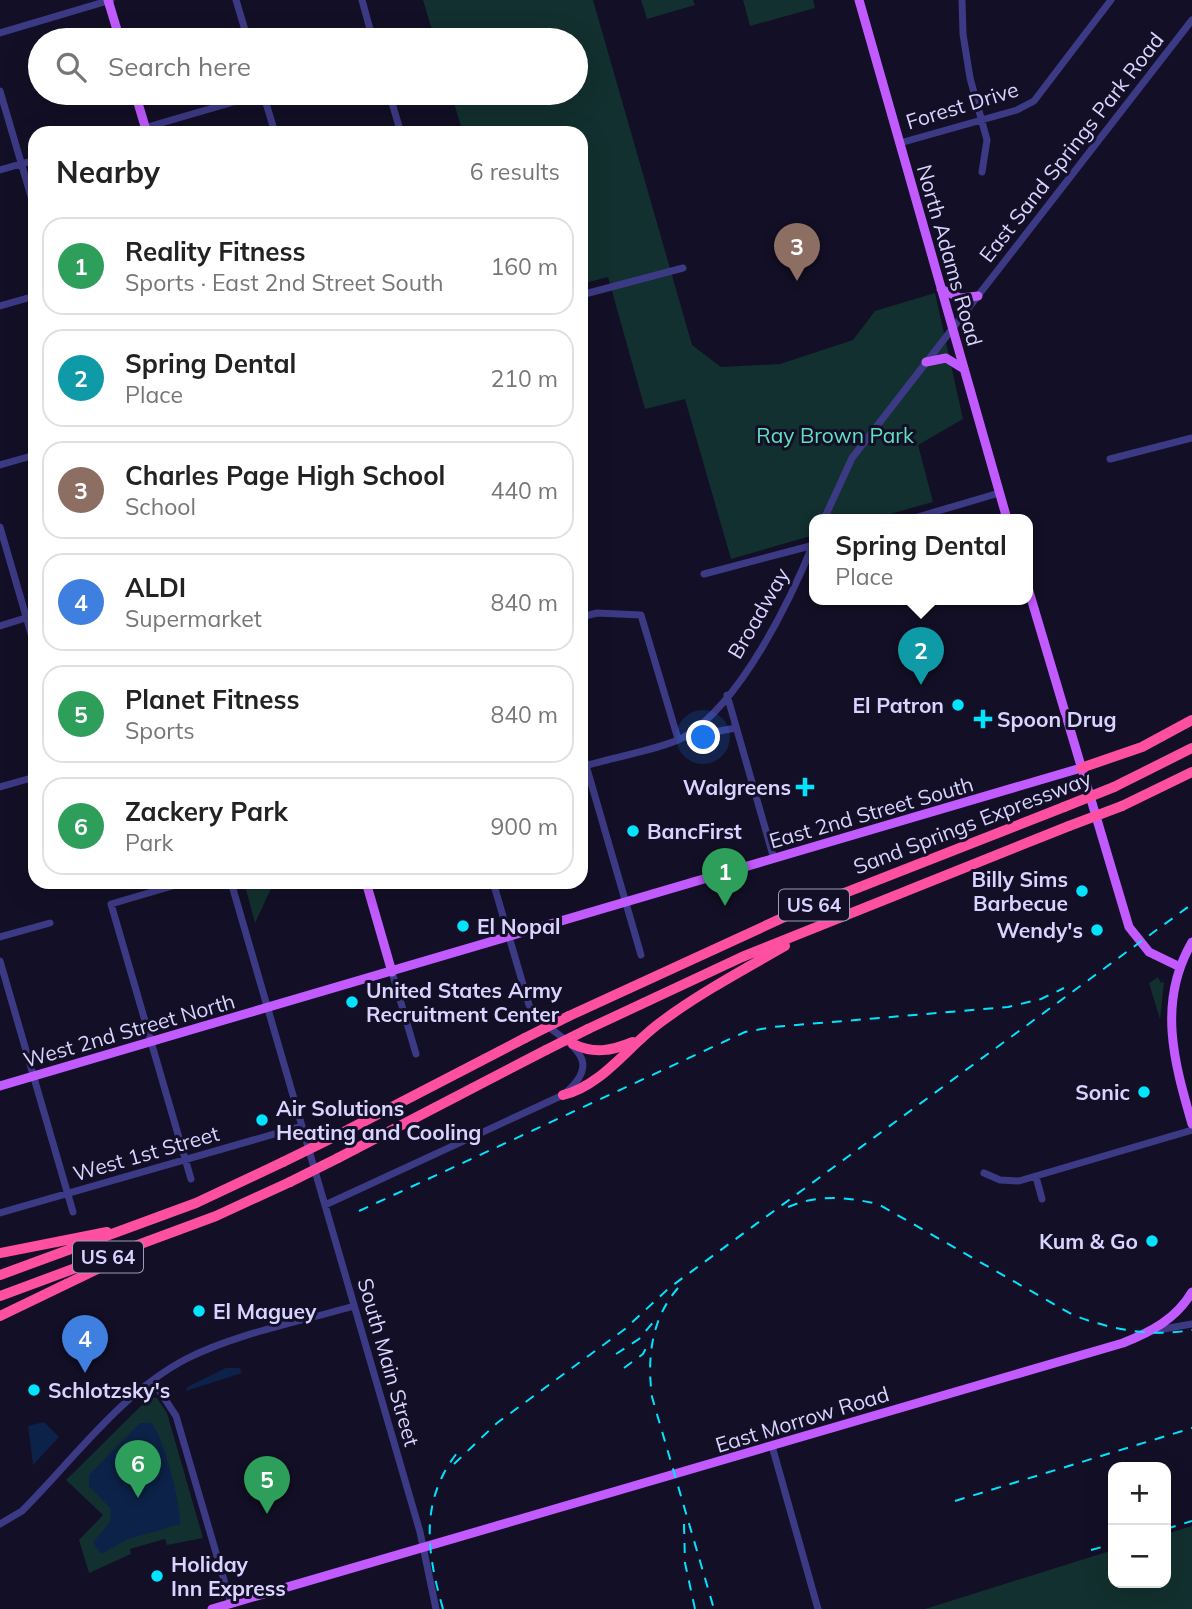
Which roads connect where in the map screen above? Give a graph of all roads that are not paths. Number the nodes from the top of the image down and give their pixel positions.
1 (109, 0) edge
2 (236, 0) edge
3 (362, 0) edge
4 (859, 0) edge
5 (962, 0) edge
6 (1111, 0) edge
7 (1192, 20) edge
8 (117, 28) edge
9 (244, 28) edge
10 (370, 28) edge
11 (0, 33) edge
12 (0, 91) edge
13 (139, 105) edge
14 (225, 105) edge
15 (267, 105) edge
16 (392, 105) edge
17 (982, 120) junction
18 (145, 126) edge
19 (159, 126) edge
20 (273, 126) edge
21 (399, 126) edge
22 (900, 143) junction
23 (28, 162) edge
24 (22, 164) junction
25 (0, 170) edge
26 (982, 172) dead end
27 (28, 185) edge
28 (683, 268) dead end
29 (941, 289) junction
30 (588, 293) edge
31 (978, 296) junction
32 (28, 298) edge
33 (0, 306) edge
34 (952, 327) junction
35 (926, 362) junction
36 (964, 369) junction
37 (1192, 438) edge
38 (28, 457) edge
39 (1110, 460) dead end
40 (0, 465) edge
41 (999, 493) junction
42 (826, 514) edge
43 (928, 514) edge
44 (1005, 514) edge
45 (0, 527) edge
46 (809, 545) edge
47 (809, 556) edge
48 (704, 574) dead end
49 (1033, 605) edge
50 (28, 608) edge
51 (588, 615) edge
52 (28, 618) edge
53 (0, 626) edge
54 (727, 695) junction
55 (1192, 720) edge
56 (736, 728) junction
57 (680, 738) junction
58 (1192, 748) edge
59 (588, 765) edge
60 (1081, 768) junction
61 (1192, 772) edge
62 (28, 779) edge
63 (588, 779) edge
64 (0, 787) edge
65 (774, 859) junction
66 (162, 889) edge
67 (234, 889) edge
68 (368, 889) edge
69 (495, 889) edge
70 (626, 903) junction
71 (50, 923) dead end
72 (824, 924) junction
73 (0, 937) edge
74 (509, 938) junction
75 (1192, 942) edge
76 (641, 955) dead end
77 (0, 961) edge
78 (1180, 967) junction
79 (392, 972) junction
80 (268, 1008) junction
81 (639, 1040) junction
82 (151, 1042) junction
83 (573, 1044) junction
84 (416, 1054) dead end
85 (34, 1076) junction
86 (0, 1086) edge
87 (563, 1095) junction
88 (1192, 1124) edge
89 (302, 1126) junction
90 (1192, 1130) edge
91 (185, 1160) junction
92 (984, 1173) dead end
93 (1036, 1177) junction
94 (191, 1179) dead end
95 (68, 1194) junction
96 (1042, 1199) dead end
97 (325, 1205) junction
98 (73, 1212) dead end
99 (0, 1213) edge
100 (216, 1216) junction
101 (124, 1231) junction
102 (0, 1253) edge
103 (0, 1275) edge
104 (1192, 1292) edge
105 (0, 1296) edge
106 (354, 1306) junction
107 (0, 1316) edge
108 (1192, 1324) edge
109 (1151, 1331) junction
110 (153, 1381) junction
111 (772, 1446) junction
112 (0, 1524) edge
113 (422, 1549) junction
114 (230, 1604) junction
115 (212, 1609) edge
116 (436, 1609) edge
117 (818, 1609) edge

1 - 8 main road
1 - 11 street
2 - 9 street
3 - 10 street
4 - 22 main road, North Adams Road
5 - 17 street
6 - 17 street, Forest Drive
7 - 31 street, East Sand Springs Park Road
12 - 24 street
13 - 18 main road
14 - 19 street
15 - 20 street
16 - 21 street
17 - 22 street, Forest Drive
17 - 26 street
22 - 29 main road, North Adams Road
23 - 24 street
24 - 25 street
24 - 27 street
28 - 30 street
29 - 31 main road
29 - 34 main road, North Adams Road
31 - 34 street, East Sand Springs Park Road
32 - 33 street
34 - 35 street, East Sand Springs Park Road
34 - 36 main road, North Adams Road
35 - 36 main road
35 - 42 street, East Sand Springs Park Road
36 - 41 main road, North Adams Road
37 - 39 street
38 - 40 street
41 - 43 street
41 - 44 main road, North Adams Road
45 - 50 street
46 - 48 street
47 - 54 street, Broadway
49 - 60 main road
51 - 57 street
52 - 53 street
54 - 56 street
54 - 57 street, Broadway
55 - 60 highway
56 - 57 street
56 - 65 street
57 - 59 street
58 - 101 highway, Sand Springs Expressway / US 64, bridge
60 - 65 main road, East 2nd Street South
60 - 78 main road
61 - 72 highway, Sand Springs Expressway / US 64, bridge
62 - 64 street
63 - 70 street
65 - 70 main road, East 2nd Street South
66 - 82 street
67 - 80 street, South Main Street
68 - 79 main road
69 - 74 street
70 - 74 main road, East 2nd Street South
70 - 76 street
71 - 73 street
72 - 81 highway
72 - 100 highway, Sand Springs Expressway / US 64, bridge
74 - 79 main road, East 2nd Street South
74 - 83 street
75 - 78 main road
77 - 85 street
78 - 88 main road
79 - 80 main road, East 2nd Street South
79 - 84 street
80 - 82 main road, West 2nd Street North
80 - 89 street, South Main Street
81 - 83 highway
81 - 87 highway
82 - 85 main road, West 2nd Street North
82 - 91 street
83 - 87 street
85 - 86 main road, West 2nd Street North
85 - 95 street
87 - 97 street
89 - 91 street, West 1st Street
89 - 97 street, South Main Street
90 - 93 street
91 - 94 street
91 - 95 street, West 1st Street
92 - 93 street
93 - 96 street
95 - 98 street
95 - 99 street, West 1st Street
97 - 106 street, South Main Street
100 - 105 highway, Sand Springs Expressway / US 64
100 - 107 highway
101 - 102 highway
101 - 103 highway, Sand Springs Expressway / US 64
104 - 109 main road
106 - 110 street
106 - 113 street, South Main Street
108 - 109 street, East Morrow Road
109 - 111 main road, East Morrow Road
110 - 112 street
110 - 114 street
111 - 113 main road, East Morrow Road
111 - 117 street
113 - 114 main road, East Morrow Road
113 - 116 street, South Main Street
114 - 115 main road, East Morrow Road

